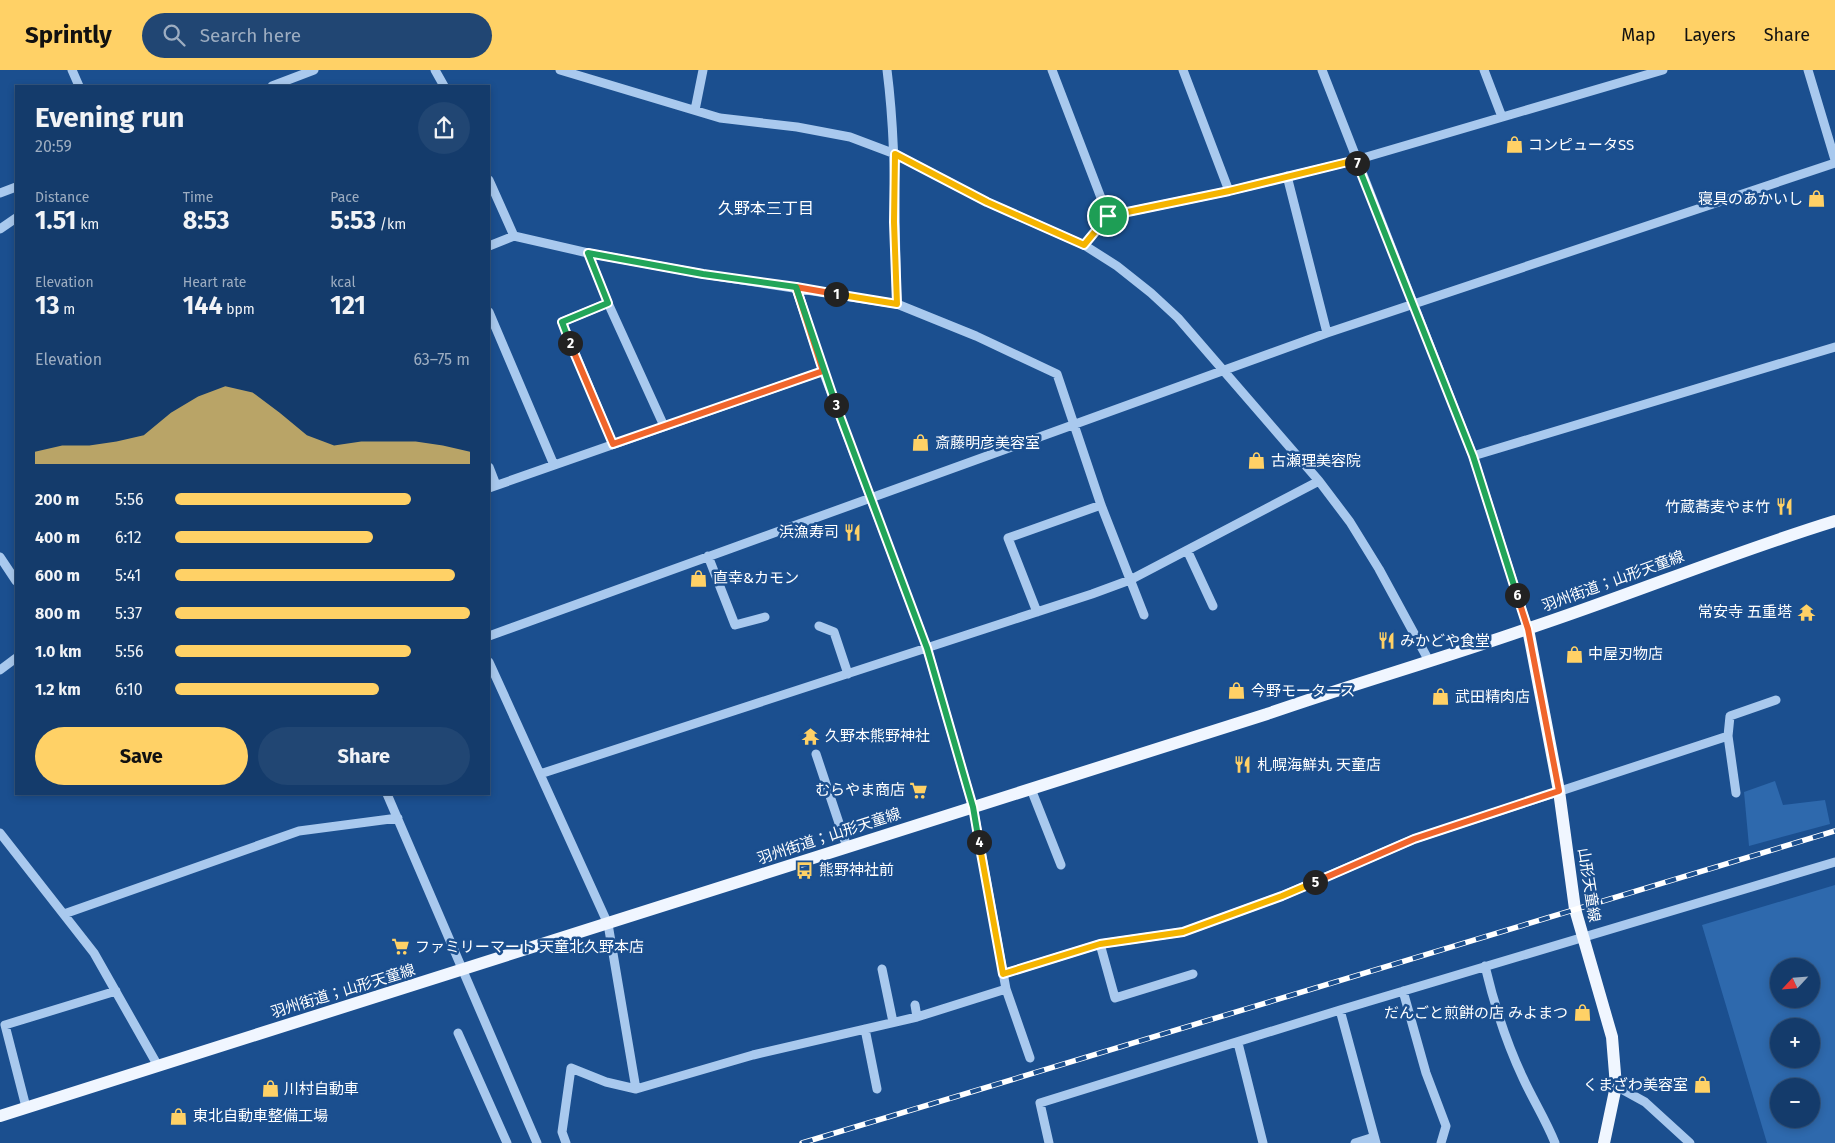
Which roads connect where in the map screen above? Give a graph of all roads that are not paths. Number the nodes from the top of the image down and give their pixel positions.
1 (72, 70) edge
2 (314, 70) edge
3 (435, 70) edge
4 (560, 70) edge
5 (703, 70) edge
6 (887, 70) edge
7 (1052, 70) edge
8 (1182, 70) edge
9 (1322, 70) edge
10 (1484, 70) edge
11 (1663, 70) edge
12 (1808, 70) edge
13 (79, 85) edge
14 (275, 85) edge
15 (443, 85) edge
16 (695, 110) junction
17 (1502, 117) junction
18 (895, 154) junction
19 (1356, 160) junction
20 (1835, 161) edge
21 (1287, 176) junction
22 (490, 182) edge
23 (15, 187) edge
24 (1229, 191) junction
25 (0, 193) edge
26 (1108, 216) junction
27 (15, 219) edge
28 (0, 229) edge
29 (514, 236) junction
30 (1084, 245) junction
31 (490, 246) edge
32 (588, 253) junction
33 (796, 287) junction
34 (608, 303) junction
35 (897, 304) junction
36 (1414, 304) junction
37 (490, 314) edge
38 (1327, 333) junction
39 (1835, 348) edge
40 (823, 371) junction
41 (1224, 371) junction
42 (1074, 424) junction
43 (664, 426) junction
44 (613, 444) junction
45 (1473, 456) junction
46 (554, 465) junction
47 (490, 473) edge
48 (1319, 481) junction
49 (492, 486) edge
50 (872, 498) junction
51 (1101, 504) junction
52 (1835, 521) edge
53 (1187, 550) junction
54 (0, 556) edge
55 (708, 556) junction
56 (15, 579) edge
57 (1130, 580) junction
58 (1213, 606) dead end
59 (1037, 612) junction
60 (1144, 614) dead end
61 (765, 617) dead end
62 (819, 626) dead end
63 (1528, 629) junction
64 (490, 636) edge
65 (927, 648) junction
66 (15, 659) edge
67 (1429, 661) junction
68 (490, 664) edge
69 (0, 670) edge
70 (848, 674) junction
71 (1776, 700) dead end
72 (1728, 736) junction
73 (816, 754) dead end
74 (540, 774) junction
75 (1031, 789) junction
76 (1559, 791) junction
77 (1736, 793) dead end
78 (387, 795) edge
79 (973, 807) junction
80 (398, 818) junction
81 (1, 837) edge
82 (847, 847) junction
83 (1835, 862) edge
84 (1061, 865) dead end
85 (64, 914) junction
86 (608, 924) junction
87 (1582, 938) junction
88 (1100, 944) junction
89 (1485, 966) junction
90 (882, 969) dead end
91 (462, 971) junction
92 (1003, 974) junction
93 (1193, 974) dead end
94 (1006, 989) junction
95 (116, 991) junction
96 (1403, 991) junction
97 (914, 1005) dead end
98 (1340, 1010) junction
99 (918, 1017) junction
100 (893, 1022) junction
101 (865, 1029) junction
102 (458, 1033) dead end
103 (1238, 1043) junction
104 (1030, 1058) dead end
105 (158, 1066) junction
106 (1616, 1086) junction
107 (636, 1089) junction
108 (878, 1089) dead end
109 (26, 1107) junction
110 (0, 1116) edge
111 (1375, 1140) edge
112 (507, 1143) edge
113 (537, 1143) edge
114 (566, 1143) edge
115 (1050, 1143) edge
116 (1263, 1143) edge
117 (1354, 1143) edge
118 (1441, 1143) edge
119 (1555, 1143) edge
120 (1604, 1143) edge
121 (1690, 1143) edge

1 - 13 street
2 - 14 street
3 - 15 street
4 - 16 street
5 - 16 street
6 - 18 street
7 - 26 street
8 - 24 street
9 - 19 street
10 - 17 street
11 - 17 street
12 - 20 street
16 - 18 street
17 - 19 street
18 - 30 street
18 - 35 street
19 - 21 street
19 - 36 street
20 - 36 street
21 - 24 street
21 - 38 street
22 - 29 street
23 - 25 street
24 - 26 street
26 - 30 street
27 - 28 street
29 - 31 street
29 - 32 street
30 - 41 street
32 - 33 street
32 - 34 street
33 - 35 street
33 - 40 street
34 - 43 street
34 - 44 street
35 - 42 street
36 - 38 street
36 - 45 street
37 - 46 street
38 - 41 street
39 - 45 street
40 - 43 street
40 - 50 street
41 - 42 street
41 - 48 street
42 - 50 street
42 - 51 street
43 - 44 street
44 - 46 street
45 - 63 street
46 - 49 street
47 - 49 street
48 - 53 street
48 - 67 street
50 - 55 street
50 - 65 street
51 - 57 street
51 - 59 street
52 - 63 main road, 羽州街道；山形天童線
53 - 57 street
53 - 58 street
54 - 56 street
55 - 61 street
55 - 64 street
57 - 59 street
57 - 60 street
59 - 65 street
62 - 70 street
63 - 67 main road, 羽州街道；山形天童線
63 - 76 main road, 山形天童線
65 - 70 street
65 - 79 street
66 - 69 street
67 - 75 main road, 羽州街道；山形天童線
68 - 74 street
70 - 74 street
71 - 72 street
72 - 76 street
72 - 77 street
73 - 82 street
74 - 86 street
75 - 79 main road, 羽州街道；山形天童線
75 - 84 street
76 - 87 main road, 山形天童線
76 - 88 street
78 - 80 street
79 - 82 main road, 羽州街道；山形天童線
79 - 92 street
80 - 85 street
80 - 91 street
81 - 85 street
82 - 86 main road, 羽州街道；山形天童線
83 - 87 street
85 - 95 street
86 - 91 main road, 羽州街道；山形天童線
86 - 107 street
87 - 89 street
87 - 106 main road, 山形天童線
88 - 92 street
88 - 93 street
89 - 96 street
89 - 119 street
90 - 100 street
91 - 105 main road, 羽州街道；山形天童線
91 - 113 street
92 - 94 street
94 - 99 street
94 - 104 street
95 - 105 street
95 - 109 street
96 - 98 street
96 - 118 street
97 - 99 street
98 - 103 street
98 - 111 street
99 - 100 street
100 - 101 street
101 - 107 street
101 - 108 street
102 - 112 street
103 - 115 street
103 - 116 street
105 - 109 main road, 羽州街道；山形天童線
106 - 120 main road, 山形天童線
106 - 121 street
107 - 114 street
109 - 110 main road, 羽州街道；山形天童線
111 - 117 street

